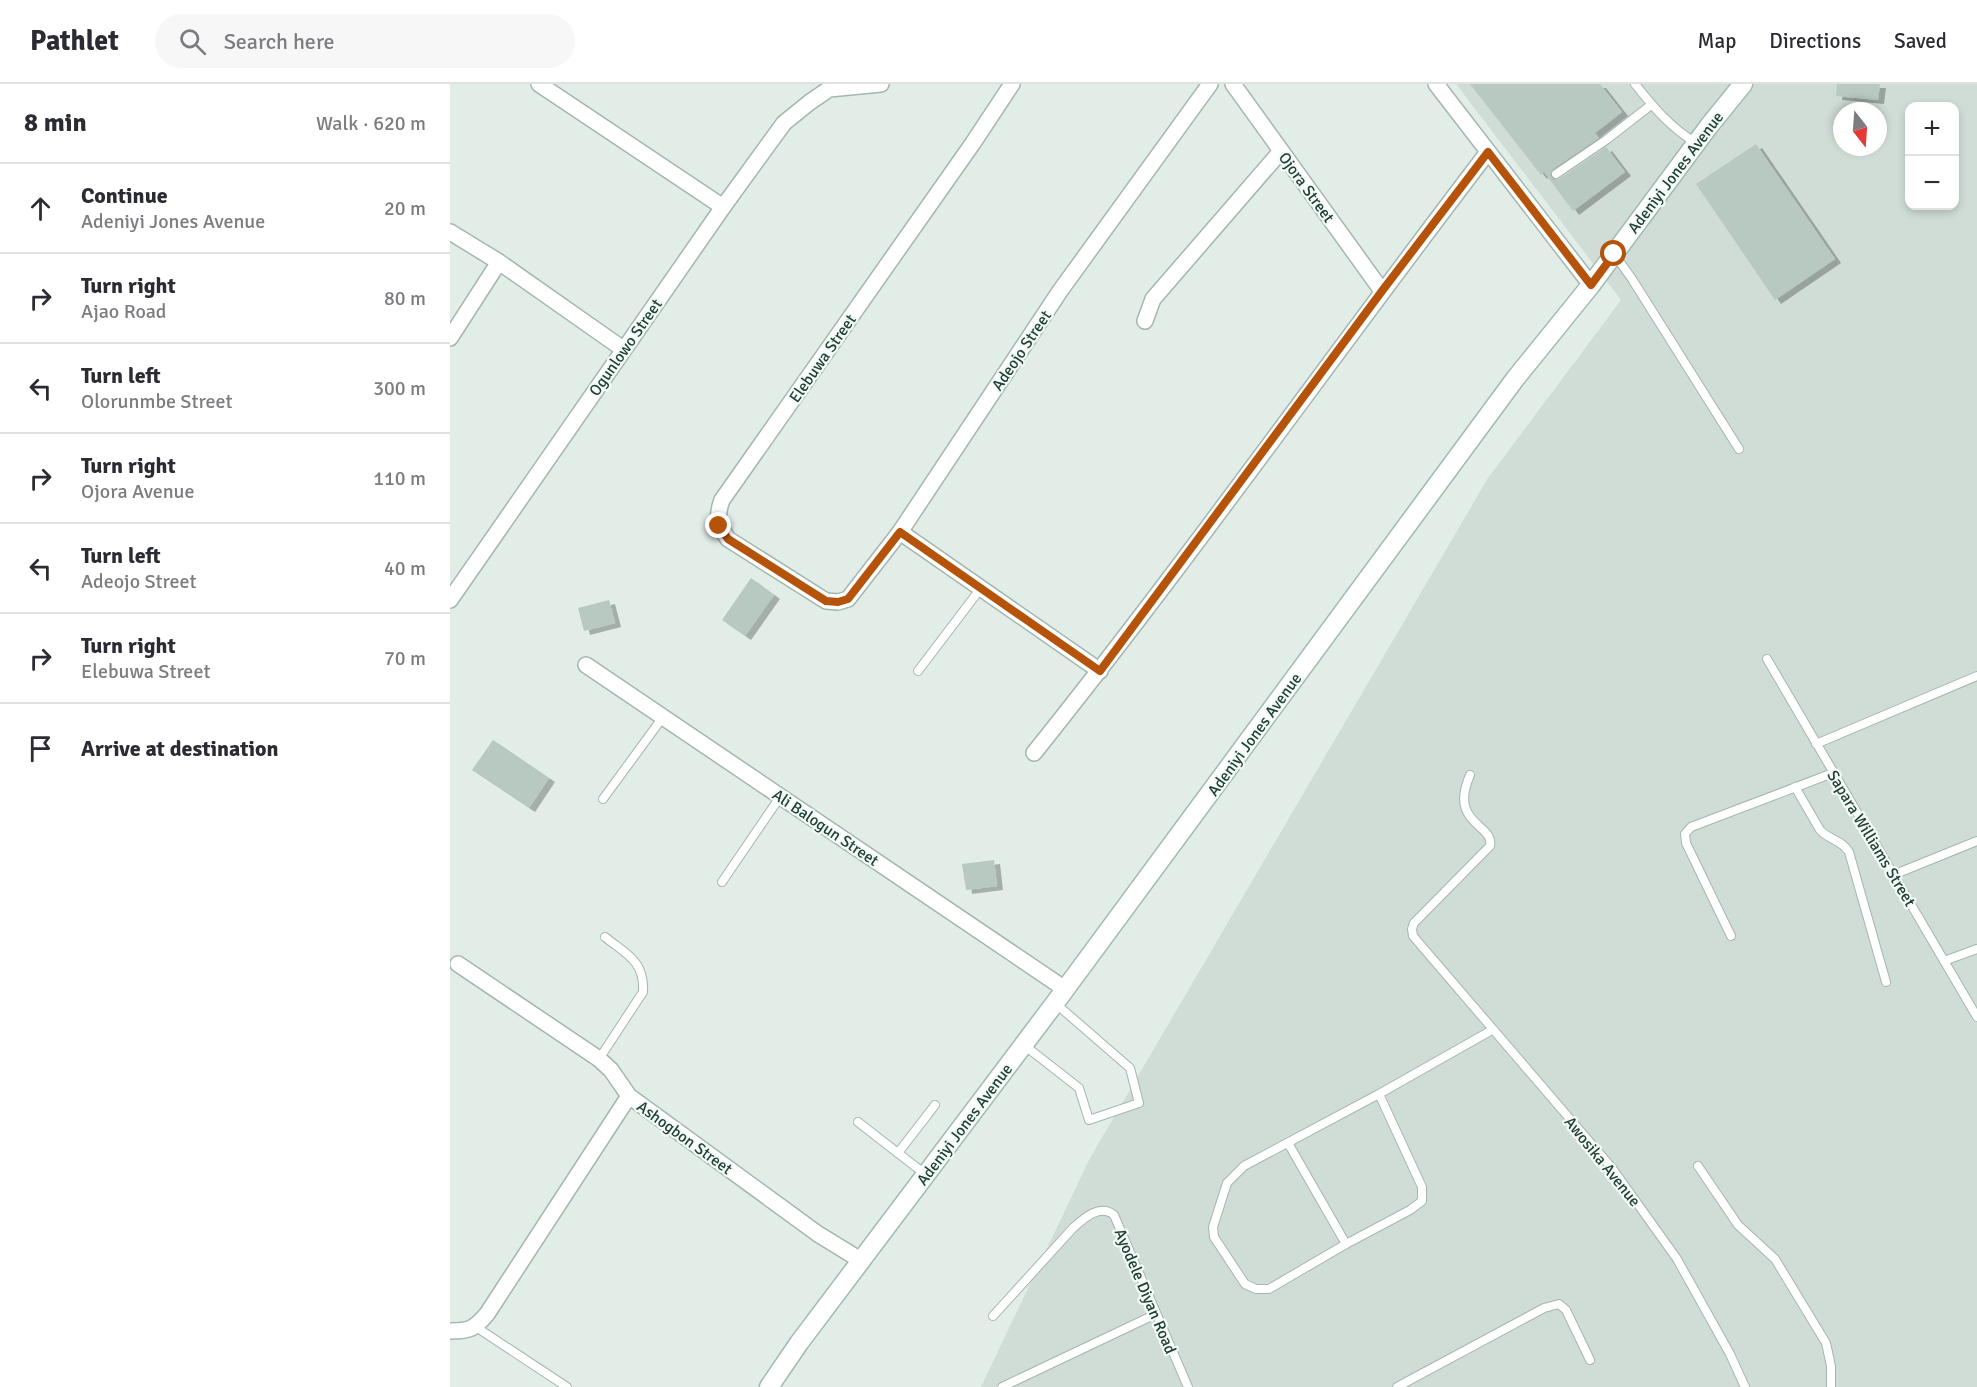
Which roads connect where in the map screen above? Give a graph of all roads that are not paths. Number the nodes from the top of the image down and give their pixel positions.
1 (539, 84) edge
2 (881, 84) edge
3 (1012, 84) edge
4 (1210, 84) edge
5 (1233, 84) edge
6 (1436, 84) edge
7 (1635, 84) edge
8 (1743, 84) edge
9 (827, 87) edge
10 (1651, 105) junction
11 (1696, 143) junction
12 (1281, 151) junction
13 (1488, 152) junction
14 (1556, 174) dead end
15 (723, 207) junction
16 (450, 232) edge
17 (1614, 254) junction
18 (499, 262) junction
19 (1591, 285) junction
20 (1382, 291) junction
21 (1145, 321) dead end
22 (450, 338) edge
23 (623, 349) junction
24 (1739, 449) dead end
25 (900, 532) junction
26 (981, 588) junction
27 (450, 600) edge
28 (826, 601) joint
29 (1767, 659) dead end
30 (586, 665) dead end
31 (918, 671) dead end
32 (1100, 671) junction
33 (1977, 676) edge
34 (663, 717) junction
35 (1816, 744) junction
36 (1034, 753) dead end
37 (1833, 772) junction
38 (1470, 776) dead end
39 (1795, 787) junction
40 (780, 797) junction
41 (603, 799) dead end
42 (1977, 841) edge
43 (1893, 875) junction
44 (722, 882) dead end
45 (605, 936) dead end
46 (1731, 936) dead end
47 (1977, 949) edge
48 (1944, 962) junction
49 (458, 964) dead end
50 (1886, 982) dead end
51 (1060, 996) junction
52 (1977, 1017) edge
53 (1492, 1030) junction
54 (1024, 1045) junction
55 (599, 1059) junction
56 (1379, 1094) junction
57 (629, 1096) junction
58 (934, 1105) dead end
59 (858, 1122) dead end
60 (1288, 1143) junction
61 (898, 1153) junction
62 (1698, 1166) dead end
63 (926, 1175) junction
64 (1346, 1244) junction
65 (862, 1261) junction
66 (1156, 1314) junction
67 (993, 1316) dead end
68 (476, 1327) junction
69 (450, 1331) edge
70 (1590, 1360) dead end
71 (567, 1387) edge
72 (769, 1387) edge
73 (1002, 1387) edge
74 (1188, 1387) edge
75 (1397, 1387) edge
76 (1744, 1387) edge
77 (1831, 1387) edge

1 - 15 street
2 - 9 street
3 - 28 street, Elebuwa Street
4 - 25 street, Adeojo Street
5 - 12 street, Ojora Street
6 - 13 street
7 - 10 lane
8 - 11 street, Adeniyi Jones Avenue
9 - 15 street, Ogunlowo Street
10 - 11 lane
10 - 14 lane
11 - 17 street, Adeniyi Jones Avenue
12 - 20 street, Ojora Street
12 - 21 street
13 - 19 street
13 - 20 street
15 - 23 street, Ogunlowo Street
16 - 18 street
17 - 19 street, Adeniyi Jones Avenue
17 - 24 lane
18 - 22 street
18 - 23 street
19 - 51 street, Adeniyi Jones Avenue
20 - 32 street
23 - 27 street, Ogunlowo Street
25 - 26 street
25 - 28 street, Adeojo Street
26 - 31 lane
26 - 32 street
29 - 35 lane, Sapara Williams Street
30 - 34 street, Ali Balogun Street
32 - 36 street
33 - 35 lane
34 - 40 street, Ali Balogun Street
34 - 41 lane
35 - 37 lane, Sapara Williams Street
37 - 39 lane
37 - 43 lane, Sapara Williams Street
38 - 53 lane, Awosika Avenue
39 - 46 lane
39 - 50 lane
40 - 44 lane
40 - 51 street, Ali Balogun Street
42 - 43 lane
43 - 48 lane, Sapara Williams Street
45 - 55 lane
47 - 48 lane
48 - 52 lane, Sapara Williams Street
49 - 55 street, Ashogbon Street
51 - 54 street, Adeniyi Jones Avenue
51 - 54 lane
53 - 56 lane
53 - 76 lane, Awosika Avenue
54 - 63 street, Adeniyi Jones Avenue
55 - 57 street, Ashogbon Street
56 - 60 lane
56 - 64 lane
57 - 65 street, Ashogbon Street
57 - 68 street
58 - 61 lane
59 - 61 lane
60 - 64 lane
60 - 64 lane
61 - 63 lane
62 - 77 lane
63 - 65 street, Adeniyi Jones Avenue
65 - 72 street, Adeniyi Jones Avenue
66 - 67 lane, Ayodele Diyan Road
66 - 73 lane
66 - 74 lane, Ayodele Diyan Road
68 - 69 street
68 - 71 lane
70 - 75 lane

